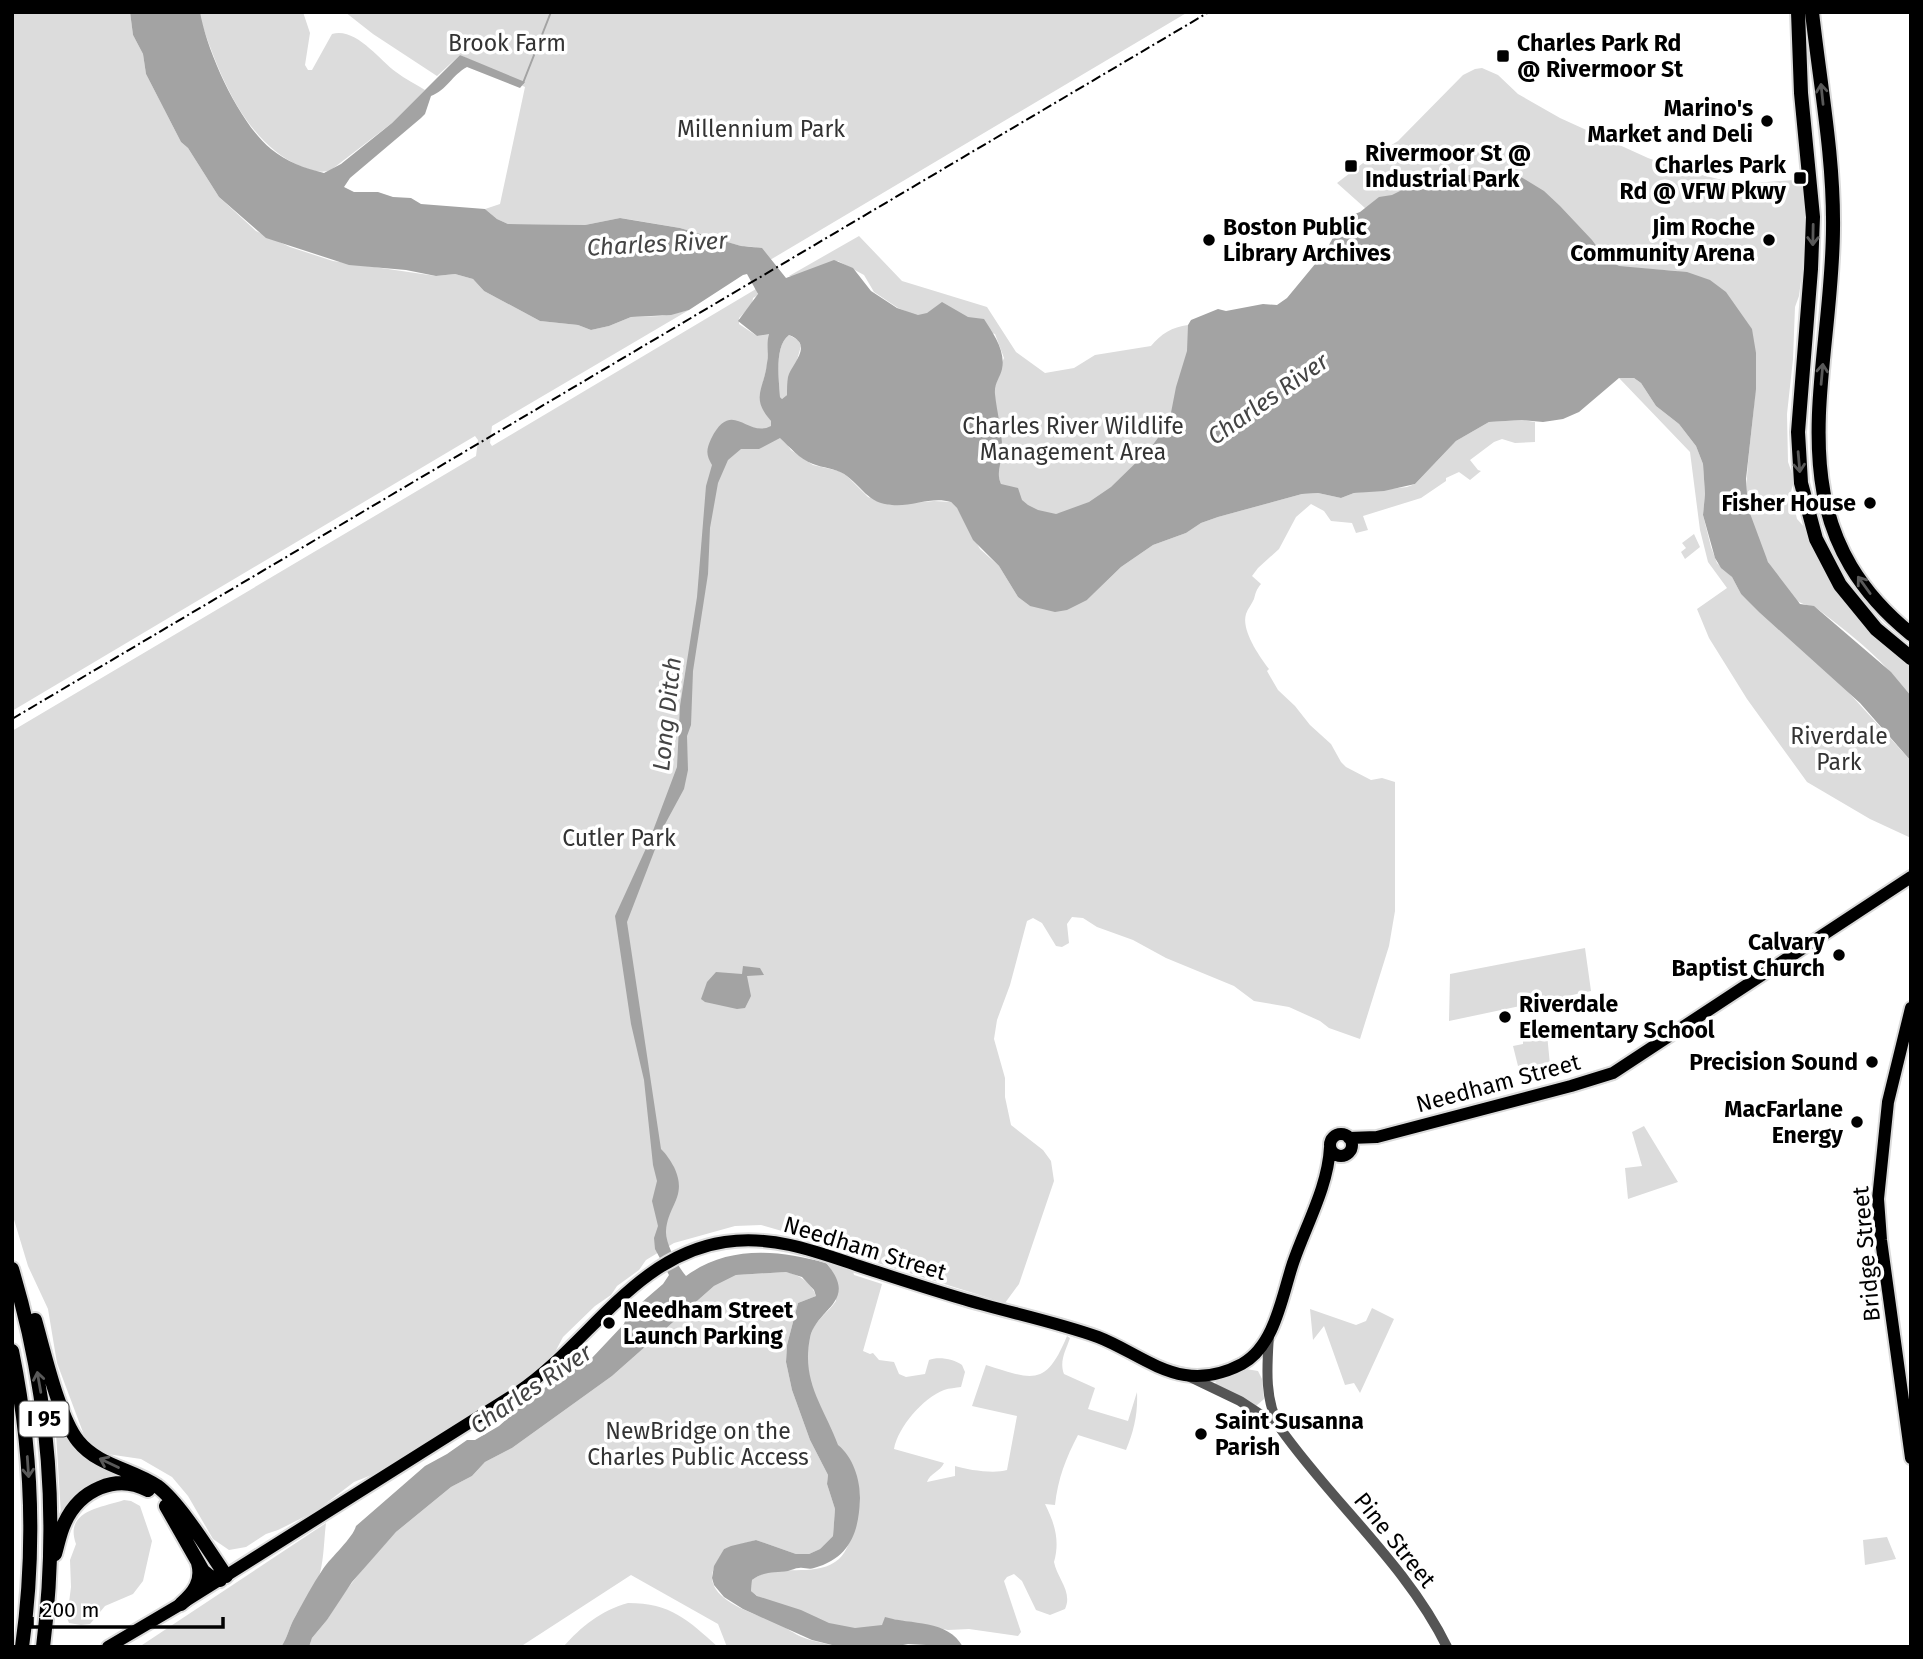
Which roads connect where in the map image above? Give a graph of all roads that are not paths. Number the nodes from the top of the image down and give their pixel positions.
1 (1798, 12) edge
2 (1812, 12) edge
3 (1822, 490) junction
4 (1804, 494) junction
5 (1911, 635) edge
6 (1911, 658) edge
7 (1910, 878) edge
8 (1911, 1008) edge
9 (1330, 1147) junction
10 (1347, 1148) junction
11 (1328, 1171) junction
12 (14, 1275) edge
13 (1269, 1333) junction
14 (12, 1351) edge
15 (1257, 1352) junction
16 (1186, 1375) junction
17 (1268, 1384) junction
18 (1280, 1428) junction
19 (1911, 1458) edge
20 (197, 1562) junction
21 (50, 1572) junction
22 (223, 1578) junction
23 (181, 1604) junction
24 (22, 1647) edge
25 (43, 1647) edge
26 (108, 1647) edge
27 (1447, 1647) edge

1 -> 4 highway
3 -> 2 highway
3 - 4 highway
5 -> 3 highway
4 - 6 highway
7 - 10 main road, Needham Street
8 - 19 main road, Bridge Street
9 - 10 main road
9 - 10 main road
9 - 11 main road, Needham Street
10 - 11 main road, Needham Street
11 - 13 main road, Needham Street
21 -> 12 highway, I 95
22 -> 12 highway
13 - 15 main road, Needham Street
13 - 17 street, Pine Street
14 -> 24 highway, I 95
15 - 16 main road, Needham Street
15 - 17 street, Pine Street
16 - 18 street, Pine Street
16 - 22 main road, Needham Street
17 - 18 street, Pine Street
18 - 27 street, Pine Street
20 - 21 highway
20 - 22 highway
20 - 23 highway
21 - 25 highway, I 95
22 - 23 main road, Needham Street
23 - 26 main road, Needham Street

